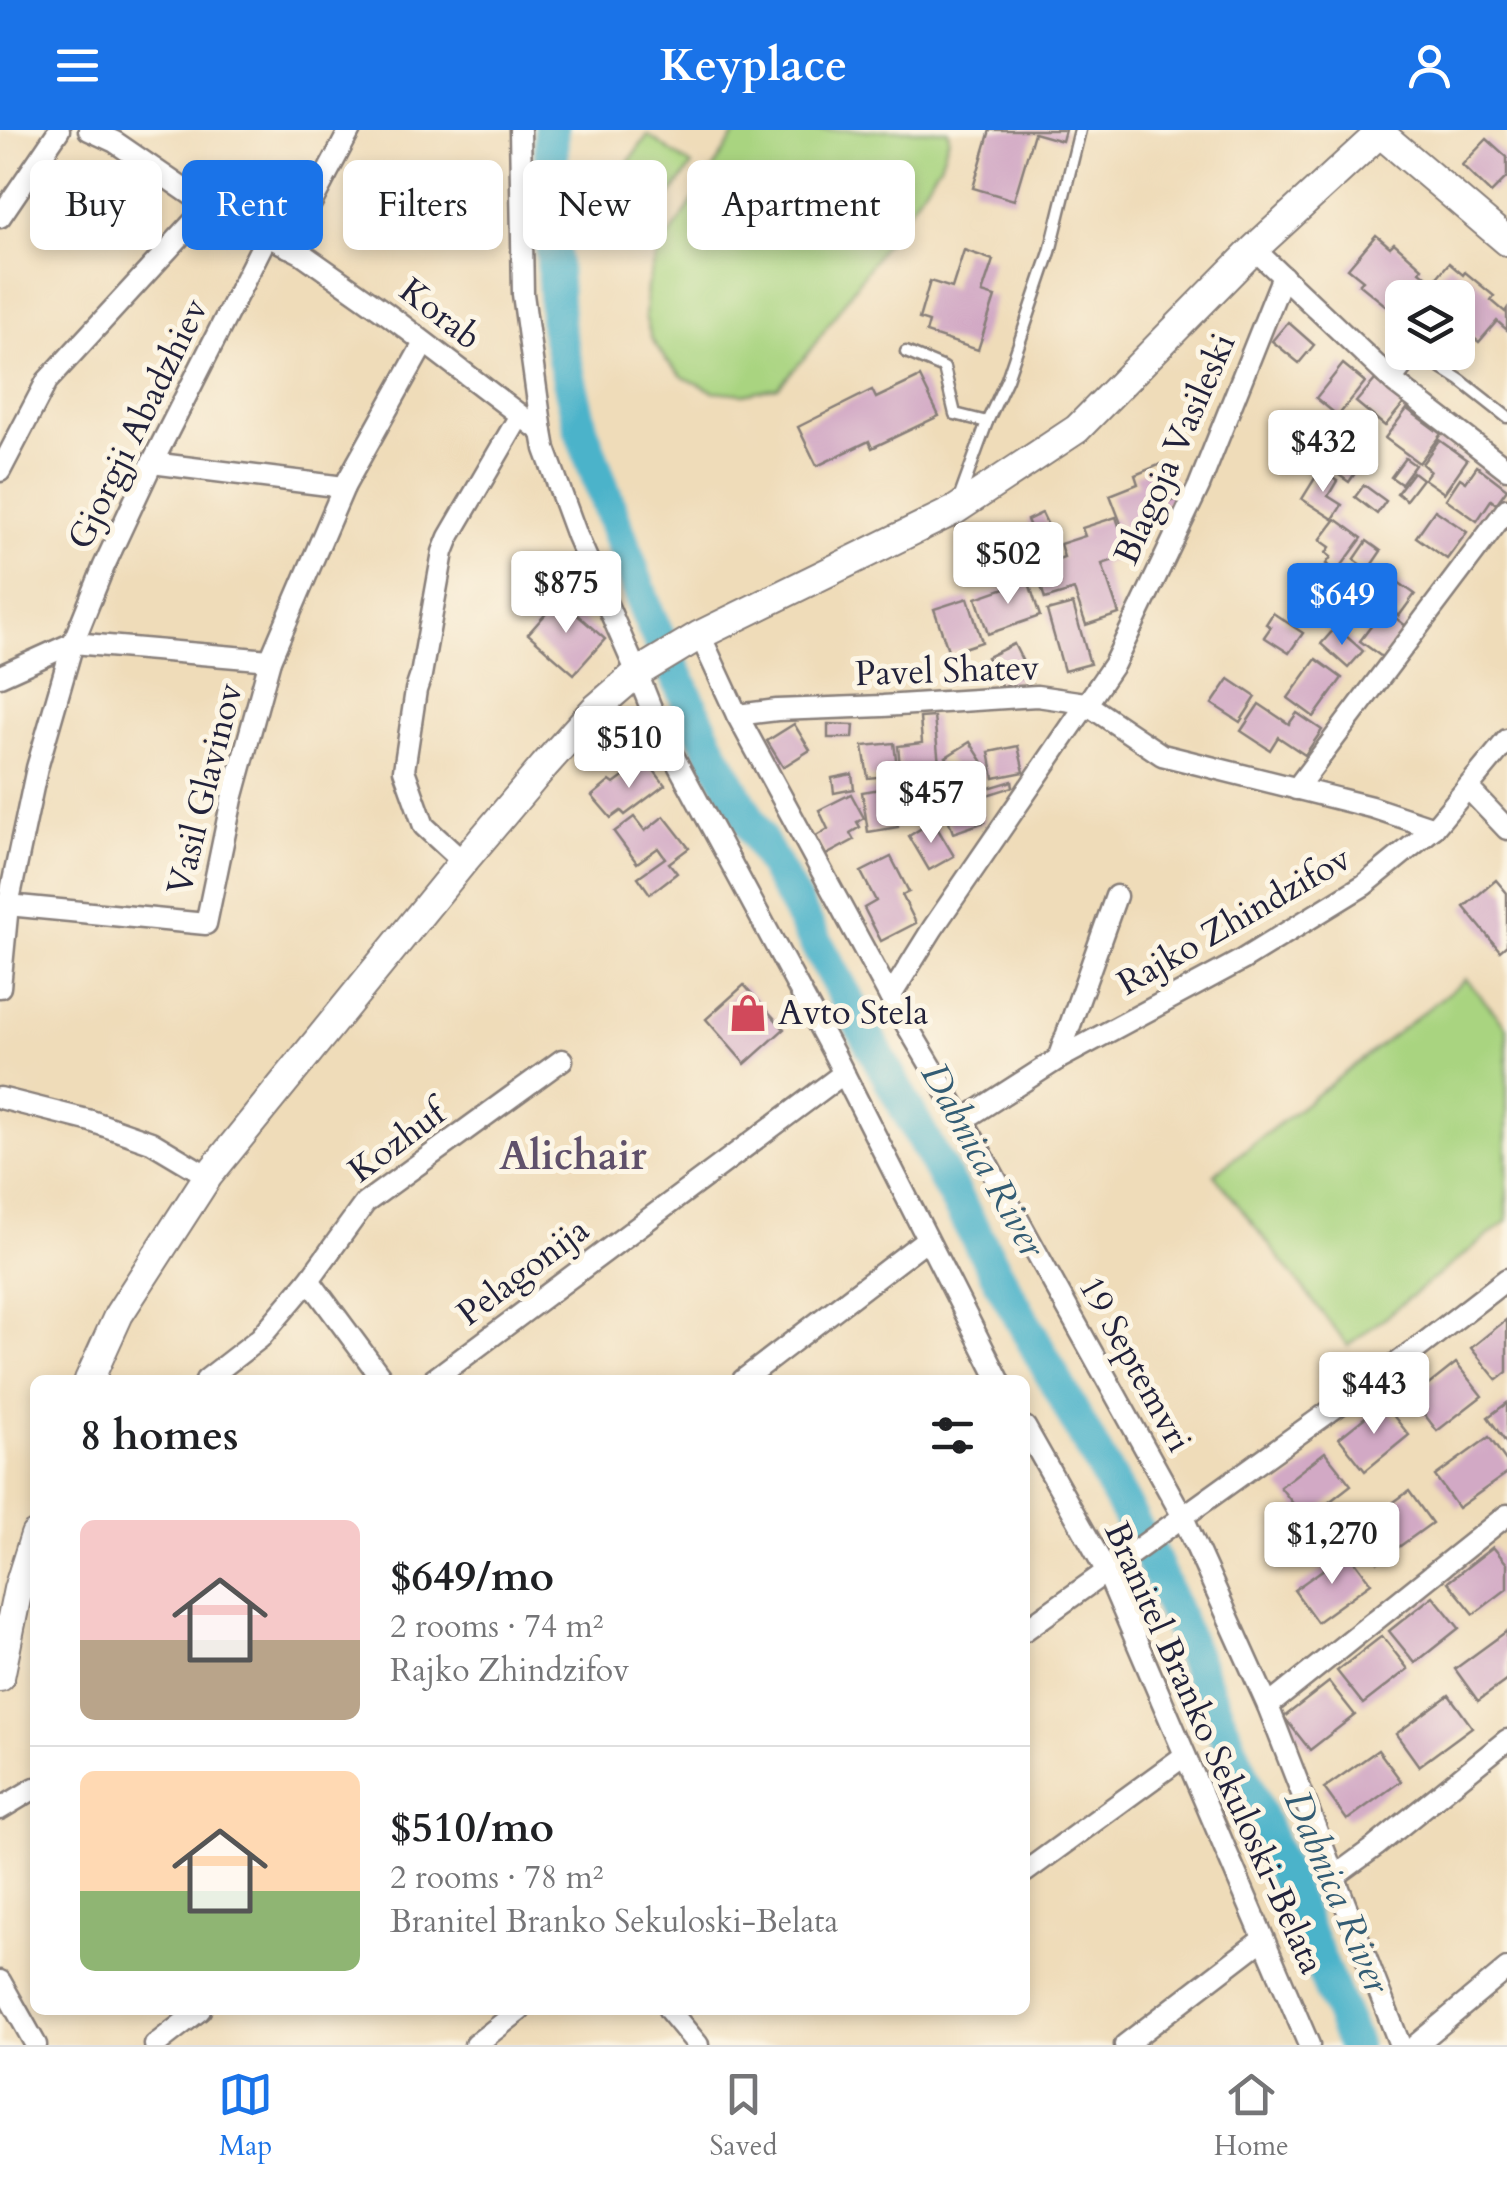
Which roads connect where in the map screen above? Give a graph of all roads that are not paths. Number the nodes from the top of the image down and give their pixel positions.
1 (59, 130) edge
2 (89, 130) edge
3 (350, 130) edge
4 (520, 130) edge
5 (1080, 130) edge
6 (1382, 131) edge
7 (120, 136) edge
8 (323, 181) edge
9 (182, 185) edge
10 (0, 217) edge
11 (182, 234) edge
12 (1507, 241) edge
13 (1254, 248) junction
14 (261, 250) edge
15 (294, 250) edge
16 (1283, 276) junction
17 (424, 343) junction
18 (906, 352) dead end
19 (1396, 383) junction
20 (1507, 416) edge
21 (519, 417) junction
22 (987, 422) junction
23 (542, 432) junction
24 (152, 463) junction
25 (1507, 469) edge
26 (0, 471) edge
27 (344, 487) junction
28 (1507, 509) edge
29 (955, 510) junction
30 (700, 636) junction
31 (73, 643) junction
32 (270, 660) junction
33 (637, 672) junction
34 (0, 676) edge
35 (1086, 703) junction
36 (738, 715) junction
37 (1507, 740) edge
38 (1296, 789) junction
39 (1469, 789) junction
40 (1434, 828) junction
41 (1507, 829) edge
42 (464, 862) junction
43 (1116, 896) dead end
44 (8, 904) junction
45 (0, 987) edge
46 (890, 997) junction
47 (1058, 1059) junction
48 (562, 1060) dead end
49 (844, 1073) junction
50 (0, 1098) edge
51 (963, 1120) junction
52 (208, 1176) junction
53 (926, 1240) junction
54 (1507, 1279) edge
55 (309, 1280) junction
56 (91, 1375) edge
57 (212, 1375) edge
58 (379, 1375) edge
59 (440, 1375) edge
60 (750, 1375) edge
61 (996, 1375) edge
62 (1030, 1436) edge
63 (1182, 1515) junction
64 (1507, 1515) edge
65 (30, 1545) edge
66 (1106, 1570) junction
67 (9, 1587) edge
68 (1030, 1626) edge
69 (0, 1677) edge
70 (1268, 1706) junction
71 (1507, 1740) edge
72 (1184, 1756) junction
73 (30, 1791) edge
74 (0, 1809) edge
75 (1030, 1868) edge
76 (1334, 1876) junction
77 (1263, 1939) junction
78 (1507, 1969) edge
79 (0, 1981) edge
80 (193, 2015) edge
81 (514, 2015) edge
82 (674, 2015) edge
83 (36, 2045) edge
84 (154, 2045) edge
85 (475, 2045) edge
86 (698, 2045) edge
87 (1125, 2045) edge
88 (1309, 2045) edge
89 (1400, 2045) edge
90 (1416, 2045) edge

1 - 10 street
2 - 7 street, Korab
3 - 8 street
4 - 23 street
5 - 22 lane
6 - 12 main road
6 - 13 main road
7 - 9 street, Korab
11 - 26 street
13 - 16 street
13 - 29 main road
14 - 24 street, Gjorgji Abadzhiev
15 - 17 street, Korab
16 - 19 street
16 - 35 street, Blagoja Vasileski
17 - 21 street, Korab
17 - 27 street, Vasil Glavinov
18 - 22 lane
19 - 20 lane
19 - 25 street
21 - 23 street, Korab
21 - 42 street
22 - 29 lane
23 - 33 street
24 - 27 street
24 - 31 street, Gjorgji Abadzhiev
27 - 32 street, Vasil Glavinov
28 - 38 street
29 - 30 main road
30 - 33 main road
30 - 36 street, 19 Septemvri
31 - 32 street
31 - 34 street
31 - 44 street, Gjorgji Abadzhiev
32 - 44 street, Vasil Glavinov
33 - 42 main road
33 - 49 street
35 - 36 street, Pavel Shatev
35 - 38 street, Pavel Shatev
35 - 46 street, Blagoja Vasileski
36 - 46 street, 19 Septemvri
37 - 39 street, Rajko Zhindzifov
38 - 40 street, Pavel Shatev
39 - 40 street, Rajko Zhindzifov
39 - 41 street
40 - 47 street, Rajko Zhindzifov
42 - 52 main road
43 - 47 street
44 - 45 street, Gjorgji Abadzhiev
46 - 51 street, 19 Septemvri
47 - 51 street, Rajko Zhindzifov
48 - 55 street, Kozhuf
49 - 53 street
49 - 59 street, Pelagonija
50 - 52 street
51 - 63 street, 19 Septemvri
52 - 56 main road
53 - 60 street
53 - 61 street
54 - 63 street
55 - 57 street, Kozhuf
55 - 58 street
62 - 66 street, Branitel Branko Sekuloski-Belata
63 - 66 street
63 - 70 street, 19 Septemvri
64 - 70 street
65 - 67 main road
66 - 68 street
66 - 72 street, Branitel Branko Sekuloski-Belata
67 - 69 main road
70 - 76 street, 19 Septemvri
71 - 76 street
72 - 75 street
72 - 77 street, Branitel Branko Sekuloski-Belata
73 - 74 street
76 - 89 street, 19 Septemvri
77 - 87 street
77 - 88 street, Branitel Branko Sekuloski-Belata
78 - 90 street
79 - 83 street
80 - 84 street
81 - 85 street
82 - 86 street

